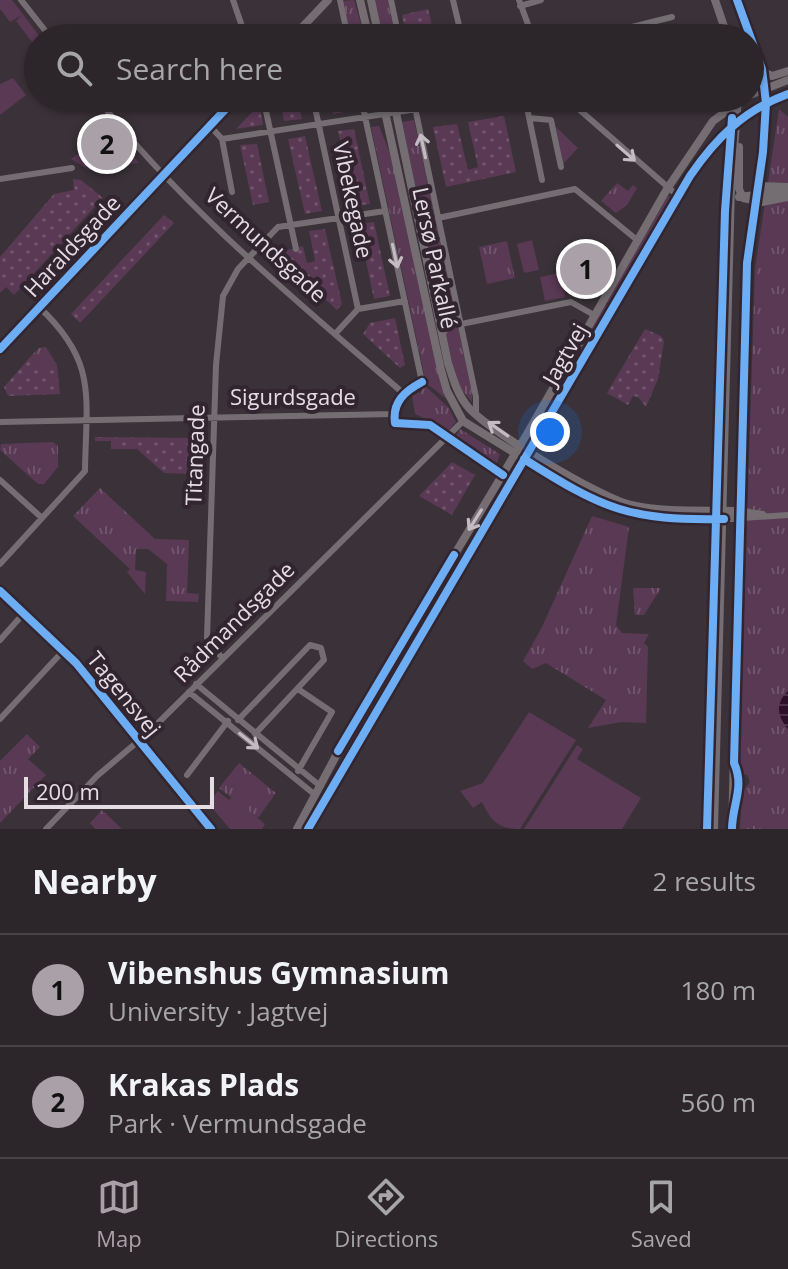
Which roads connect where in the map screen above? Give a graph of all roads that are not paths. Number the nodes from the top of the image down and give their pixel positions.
1 (21, 0) edge
2 (233, 0) edge
3 (328, 0) edge
4 (340, 0) edge
5 (360, 0) edge
6 (371, 0) edge
7 (391, 0) edge
8 (453, 0) edge
9 (541, 0) edge
10 (715, 0) edge
11 (737, 0) edge
12 (519, 3) edge
13 (672, 17) dead end
14 (40, 24) edge
15 (241, 24) edge
16 (305, 24) edge
17 (345, 24) edge
18 (366, 24) edge
19 (376, 24) edge
20 (396, 24) edge
21 (459, 24) edge
22 (527, 24) edge
23 (644, 24) edge
24 (724, 24) edge
25 (745, 24) edge
26 (788, 71) edge
27 (764, 73) edge
28 (788, 80) edge
29 (764, 83) edge
30 (765, 89) junction
31 (788, 94) edge
32 (766, 103) junction
33 (108, 112) edge
34 (223, 112) edge
35 (266, 112) edge
36 (316, 112) edge
37 (364, 112) edge
38 (397, 112) edge
39 (416, 112) edge
40 (528, 112) edge
41 (582, 112) edge
42 (725, 112) edge
43 (741, 112) edge
44 (751, 112) edge
45 (391, 113) junction
46 (366, 118) junction
47 (530, 118) junction
48 (738, 120) junction
49 (319, 125) junction
50 (210, 126) junction
51 (270, 132) junction
52 (738, 134) junction
53 (222, 139) junction
54 (561, 167) dead end
55 (72, 168) dead end
56 (164, 175) junction
57 (0, 179) edge
58 (542, 180) dead end
59 (667, 189) junction
60 (788, 191) edge
61 (232, 192) dead end
62 (757, 194) junction
63 (678, 196) junction
64 (741, 196) junction
65 (732, 202) junction
66 (385, 211) junction
67 (338, 218) junction
68 (438, 218) junction
69 (290, 225) junction
70 (637, 240) junction
71 (296, 249) dead end
72 (250, 256) junction
73 (405, 301) junction
74 (39, 307) junction
75 (358, 309) junction
76 (594, 315) junction
77 (461, 324) junction
78 (335, 334) junction
79 (0, 349) edge
80 (403, 393) junction
81 (476, 414) junction
82 (214, 416) junction
83 (86, 418) junction
84 (463, 421) junction
85 (0, 422) edge
86 (525, 447) junction
87 (515, 453) junction
88 (524, 459) junction
89 (0, 480) edge
90 (724, 515) junction
91 (741, 515) junction
92 (788, 515) edge
93 (42, 518) junction
94 (0, 564) edge
95 (0, 591) edge
96 (24, 613) junction
97 (0, 640) edge
98 (64, 650) junction
99 (222, 658) junction
100 (196, 684) junction
101 (298, 689) junction
102 (189, 692) junction
103 (235, 718) junction
104 (0, 719) edge
105 (227, 723) junction
106 (255, 734) junction
107 (139, 741) junction
108 (299, 770) junction
109 (187, 775) dead end
110 (293, 777) junction
111 (319, 785) junction
112 (314, 794) junction
113 (46, 829) edge
114 (211, 829) edge
115 (297, 829) edge
116 (308, 829) edge
117 (714, 829) edge
118 (732, 829) edge

1 - 14 street
2 - 15 street
3 - 16 street
4 - 17 street
5 - 18 street
6 - 19 street
7 - 20 street
8 - 21 street
9 - 12 street
10 - 24 street
11 - 25 street
12 - 22 street
13 - 23 street
26 - 27 street
28 - 30 street, Jagtvej
29 - 30 street
30 - 32 street
31 - 32 street, Jagtvej
32 - 62 street
33 - 56 street, Vermundsgade
34 - 50 street, Haraldsgade
35 - 51 street
36 - 49 street, Vibekegade
37 - 46 street, Lersø Parkallé
38 - 45 street
68 -> 39 street, Lersø Parkallé
40 - 47 street
41 -> 59 street
42 - 59 street, Jagtvej
43 - 48 street
44 - 48 street, Jagtvej
45 - 46 street
45 - 81 street, Lersø Parkallé
45 - 84 street, Lersø Parkallé
46 - 49 street
46 - 66 street, Lersø Parkallé
47 - 54 street
47 - 58 street
48 - 52 street
48 - 63 street, Jagtvej
49 - 51 street
49 - 67 street, Vibekegade
50 - 53 street
50 - 56 street, Haraldsgade
51 - 53 street
51 - 69 street
52 - 64 street
52 - 65 street
53 - 61 street
55 - 57 street
56 - 72 street, Vermundsgade
56 - 74 street, Haraldsgade
59 - 63 street
59 - 70 street, Jagtvej
60 - 62 street
60 - 62 street
62 - 64 street
62 - 91 street
63 - 86 street, Jagtvej
64 - 65 street
65 - 90 street
66 - 67 street
66 -> 73 street, Lersø Parkallé
67 - 69 street
67 - 75 street, Vibekegade
68 - 70 street
68 - 77 street, Lersø Parkallé
69 - 71 street
69 - 72 street, Titangade
70 - 76 street, Jagtvej
72 - 78 street, Vermundsgade
72 - 82 street, Titangade
73 - 75 street
73 - 80 street, Lersø Parkallé
74 - 79 street, Haraldsgade
74 - 83 street
75 - 78 street
76 - 77 street
76 - 86 street, Jagtvej
77 - 81 street, Lersø Parkallé
78 - 80 street, Vermundsgade
80 - 82 street, Sigurdsgade
86 -> 81 street, Lersø Parkallé
82 - 83 street, Sigurdsgade
82 - 99 street, Titangade
83 - 85 street, Sigurdsgade
83 - 93 street
84 - 87 street
84 - 99 street, Rådmandsgade
86 - 87 street, Jagtvej
86 - 88 street, Jagtvej
86 - 90 street, Lersø Parkallé
87 - 88 street
87 -> 111 street, Jagtvej
88 - 90 street
88 - 116 street, Jagtvej
89 - 93 street
90 - 91 street
90 - 117 street
91 - 92 street
91 - 118 street
93 - 94 street
95 - 96 street, Tagensvej
96 - 97 street
96 - 98 street, Tagensvej
98 - 104 street
98 - 107 street, Tagensvej
99 - 100 street, Rådmandsgade
100 - 102 street, Rådmandsgade
100 - 103 street
101 - 103 street
101 - 106 street
101 - 108 street
102 - 105 street
102 - 107 street, Rådmandsgade
103 - 105 street
103 - 106 street
105 - 109 street
105 -> 110 street
106 - 108 street
107 - 113 street, Rådmandsgade
107 - 114 street, Tagensvej
108 - 110 street
108 - 111 street
110 - 112 street
111 - 112 street, Jagtvej
112 - 115 street, Jagtvej

